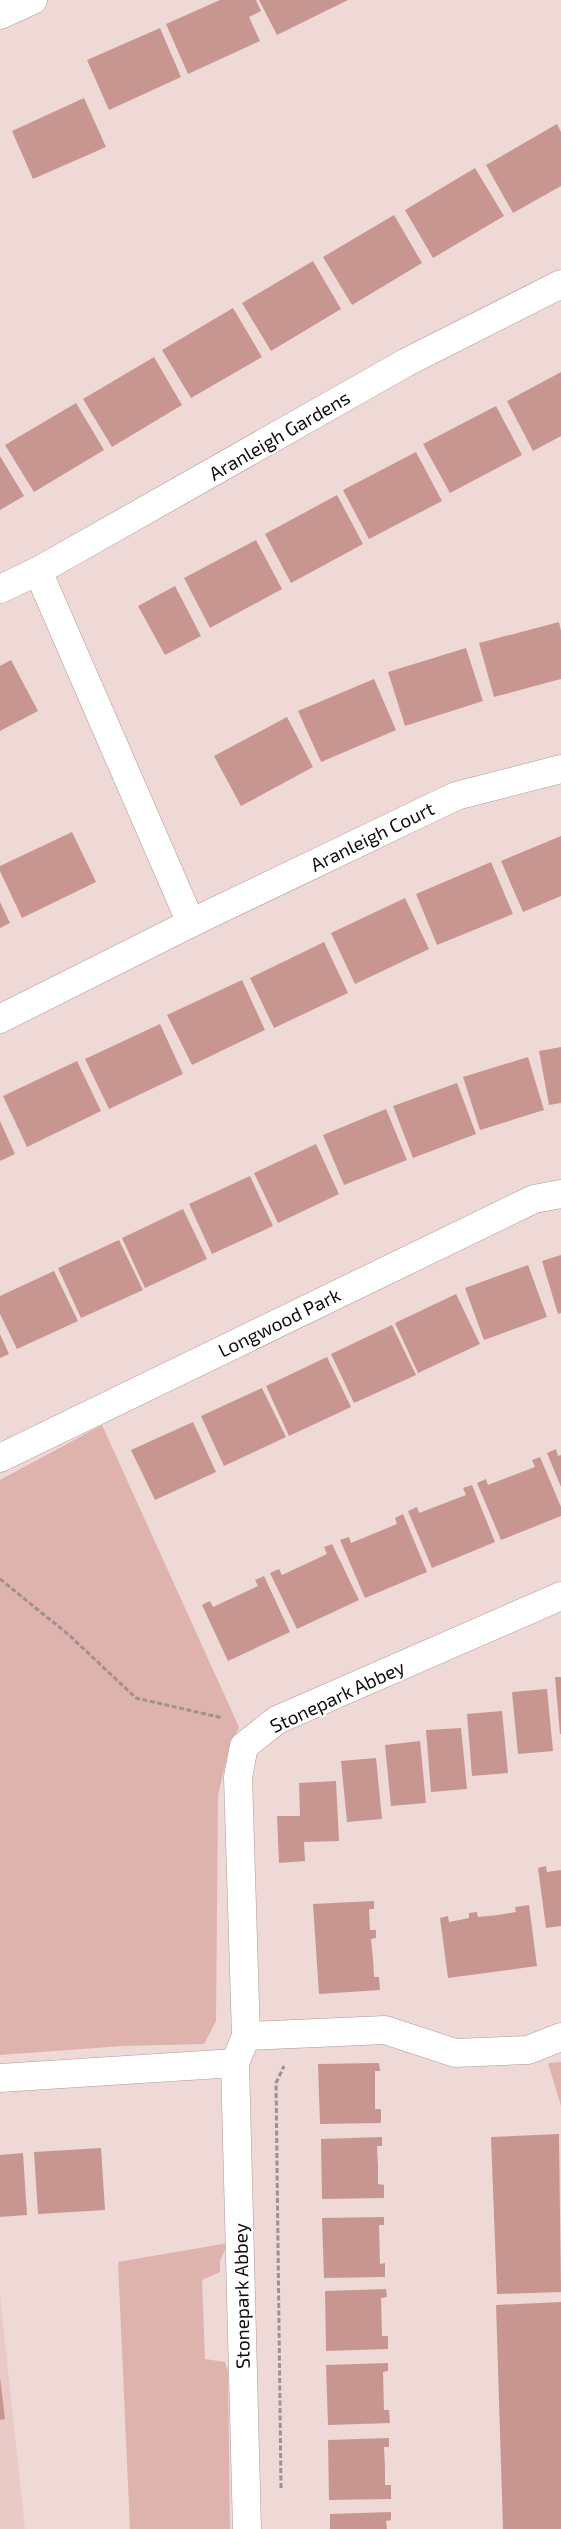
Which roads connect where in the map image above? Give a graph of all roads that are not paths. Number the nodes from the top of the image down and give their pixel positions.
1 (33, 0) edge
2 (0, 15) edge
3 (561, 284) edge
4 (38, 571) junction
5 (0, 589) edge
6 (561, 769) edge
7 (191, 923) junction
8 (0, 1019) edge
9 (561, 1194) edge
10 (0, 1458) edge
11 (561, 1596) edge
12 (246, 2036) junction
13 (561, 2037) edge
14 (235, 2063) junction
15 (0, 2078) edge
16 (247, 2529) edge

1 - 2 street
3 - 4 street, Aranleigh Gardens
4 - 5 street, Aranleigh Gardens
4 - 7 street
6 - 7 street, Aranleigh Court
7 - 8 street, Aranleigh Court
9 - 10 street, Longwood Park
11 - 12 street, Stonepark Abbey
12 - 13 street
12 - 14 street, Stonepark Abbey
14 - 15 street
14 - 16 street, Stonepark Abbey

